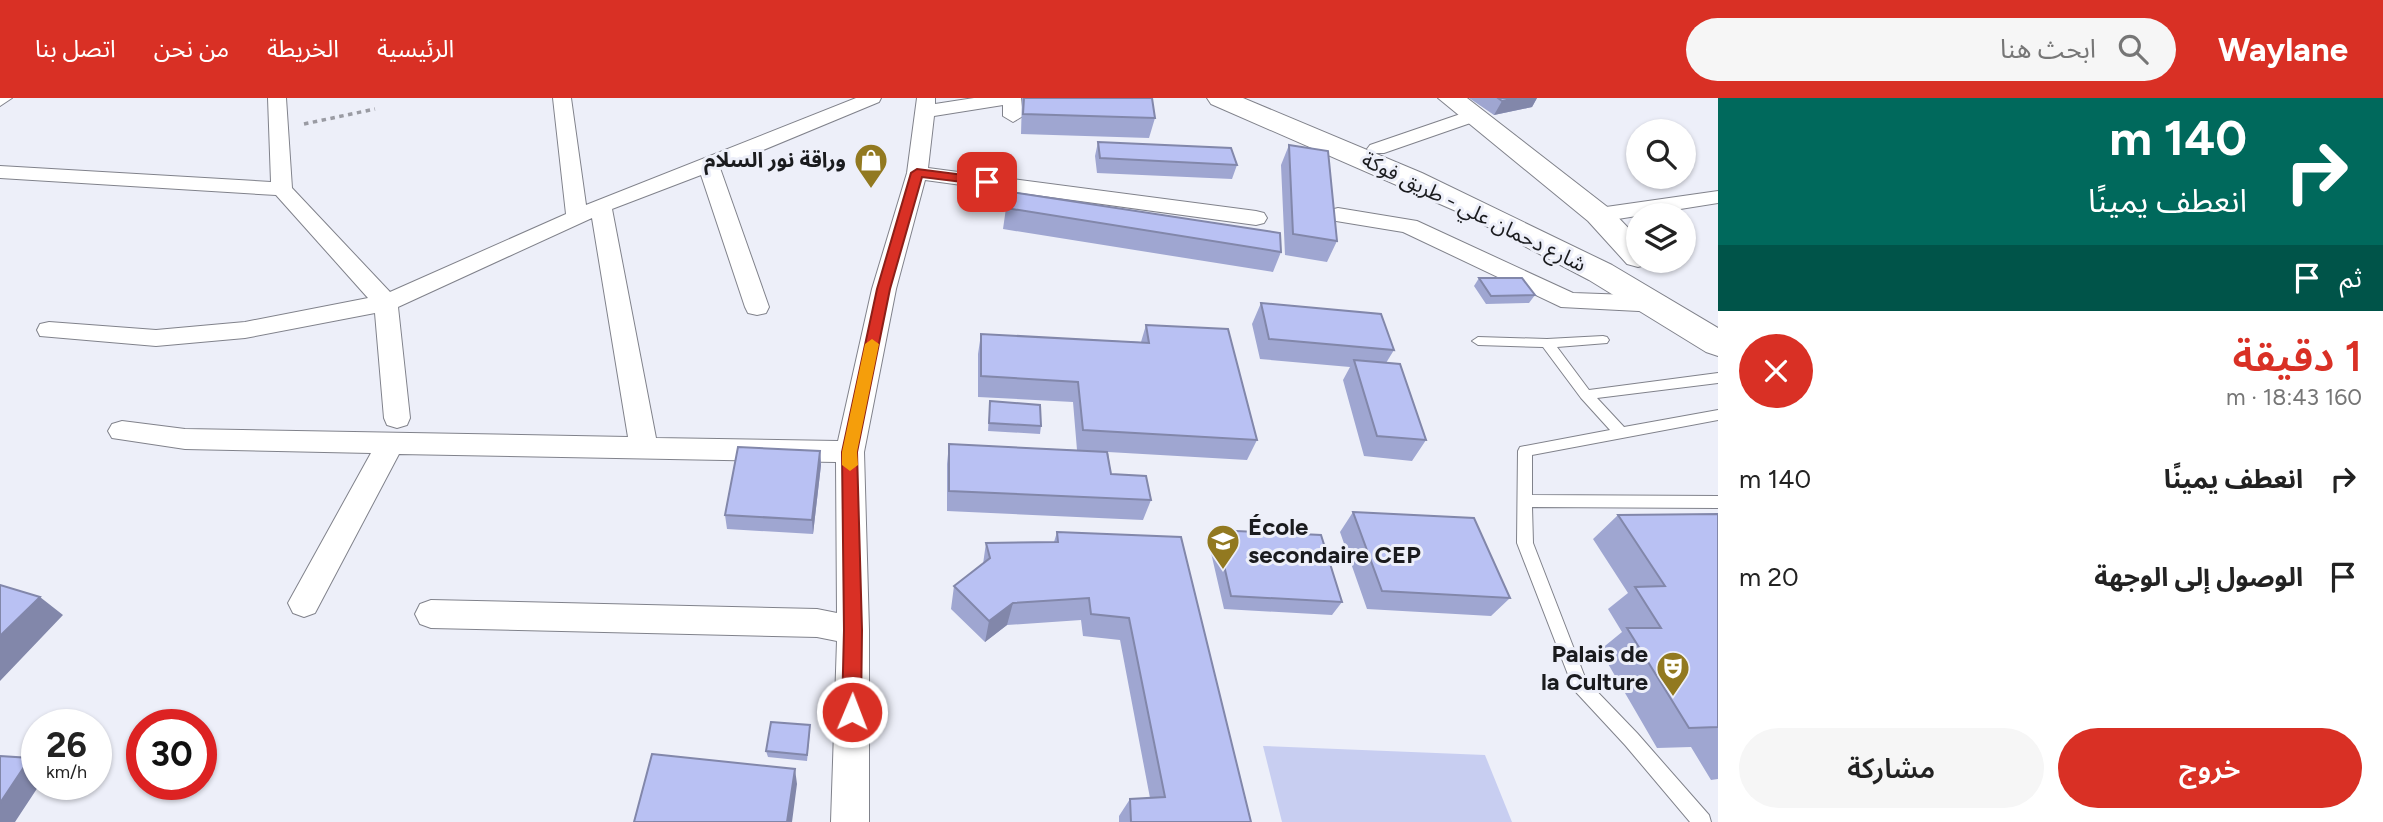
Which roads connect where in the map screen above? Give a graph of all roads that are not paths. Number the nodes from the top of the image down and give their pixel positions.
1 (277, 98) edge
2 (562, 98) edge
3 (872, 98) edge
4 (1224, 98) edge
5 (1451, 98) edge
6 (926, 104) edge
7 (1475, 115) junction
8 (1013, 116) dead end
9 (1377, 149) dead end
10 (708, 164) junction
11 (0, 172) edge
12 (917, 173) junction
13 (282, 189) junction
14 (1718, 197) edge
15 (601, 205) junction
16 (1338, 215) dead end
17 (1599, 215) junction
18 (577, 217) junction
19 (1256, 218) dead end
20 (1626, 244) edge
21 (1653, 273) edge
22 (386, 303) junction
23 (1658, 304) junction
24 (757, 307) dead end
25 (49, 330) dead end
26 (1603, 340) dead end
27 (1478, 341) dead end
28 (1548, 343) junction
29 (1717, 343) edge
30 (1718, 378) edge
31 (1586, 395) junction
32 (1718, 415) edge
33 (394, 430) junction
34 (122, 431) dead end
35 (1621, 433) junction
36 (644, 448) junction
37 (849, 452) junction
38 (1525, 501) junction
39 (1718, 502) edge
40 (304, 603) dead end
41 (431, 614) dead end
42 (853, 630) junction
43 (850, 822) edge
44 (1702, 822) edge

1 - 13 street
2 - 18 street
3 - 10 street
4 - 23 main road, شارع دحمان علي - طريق فوكة
5 - 7 main road
6 - 8 street
6 - 12 street
7 - 9 street
7 - 17 main road
10 - 15 street
10 - 24 street
11 - 13 street
12 - 19 street
12 - 37 street
13 - 22 street
14 - 17 street
15 - 18 street
15 - 36 street
16 - 23 street
17 - 20 main road
18 - 22 street
21 - 29 main road
22 - 25 street
22 - 33 street
23 - 29 main road, شارع دحمان علي - طريق فوكة
26 - 28 lane
27 - 28 lane
28 - 31 lane
30 - 31 lane
31 - 35 lane
32 - 35 lane
33 - 34 street
33 - 36 street
33 - 40 street
35 - 38 lane
36 - 37 street
37 - 42 street
38 - 39 lane
38 - 44 lane
41 - 42 street
42 - 43 street

